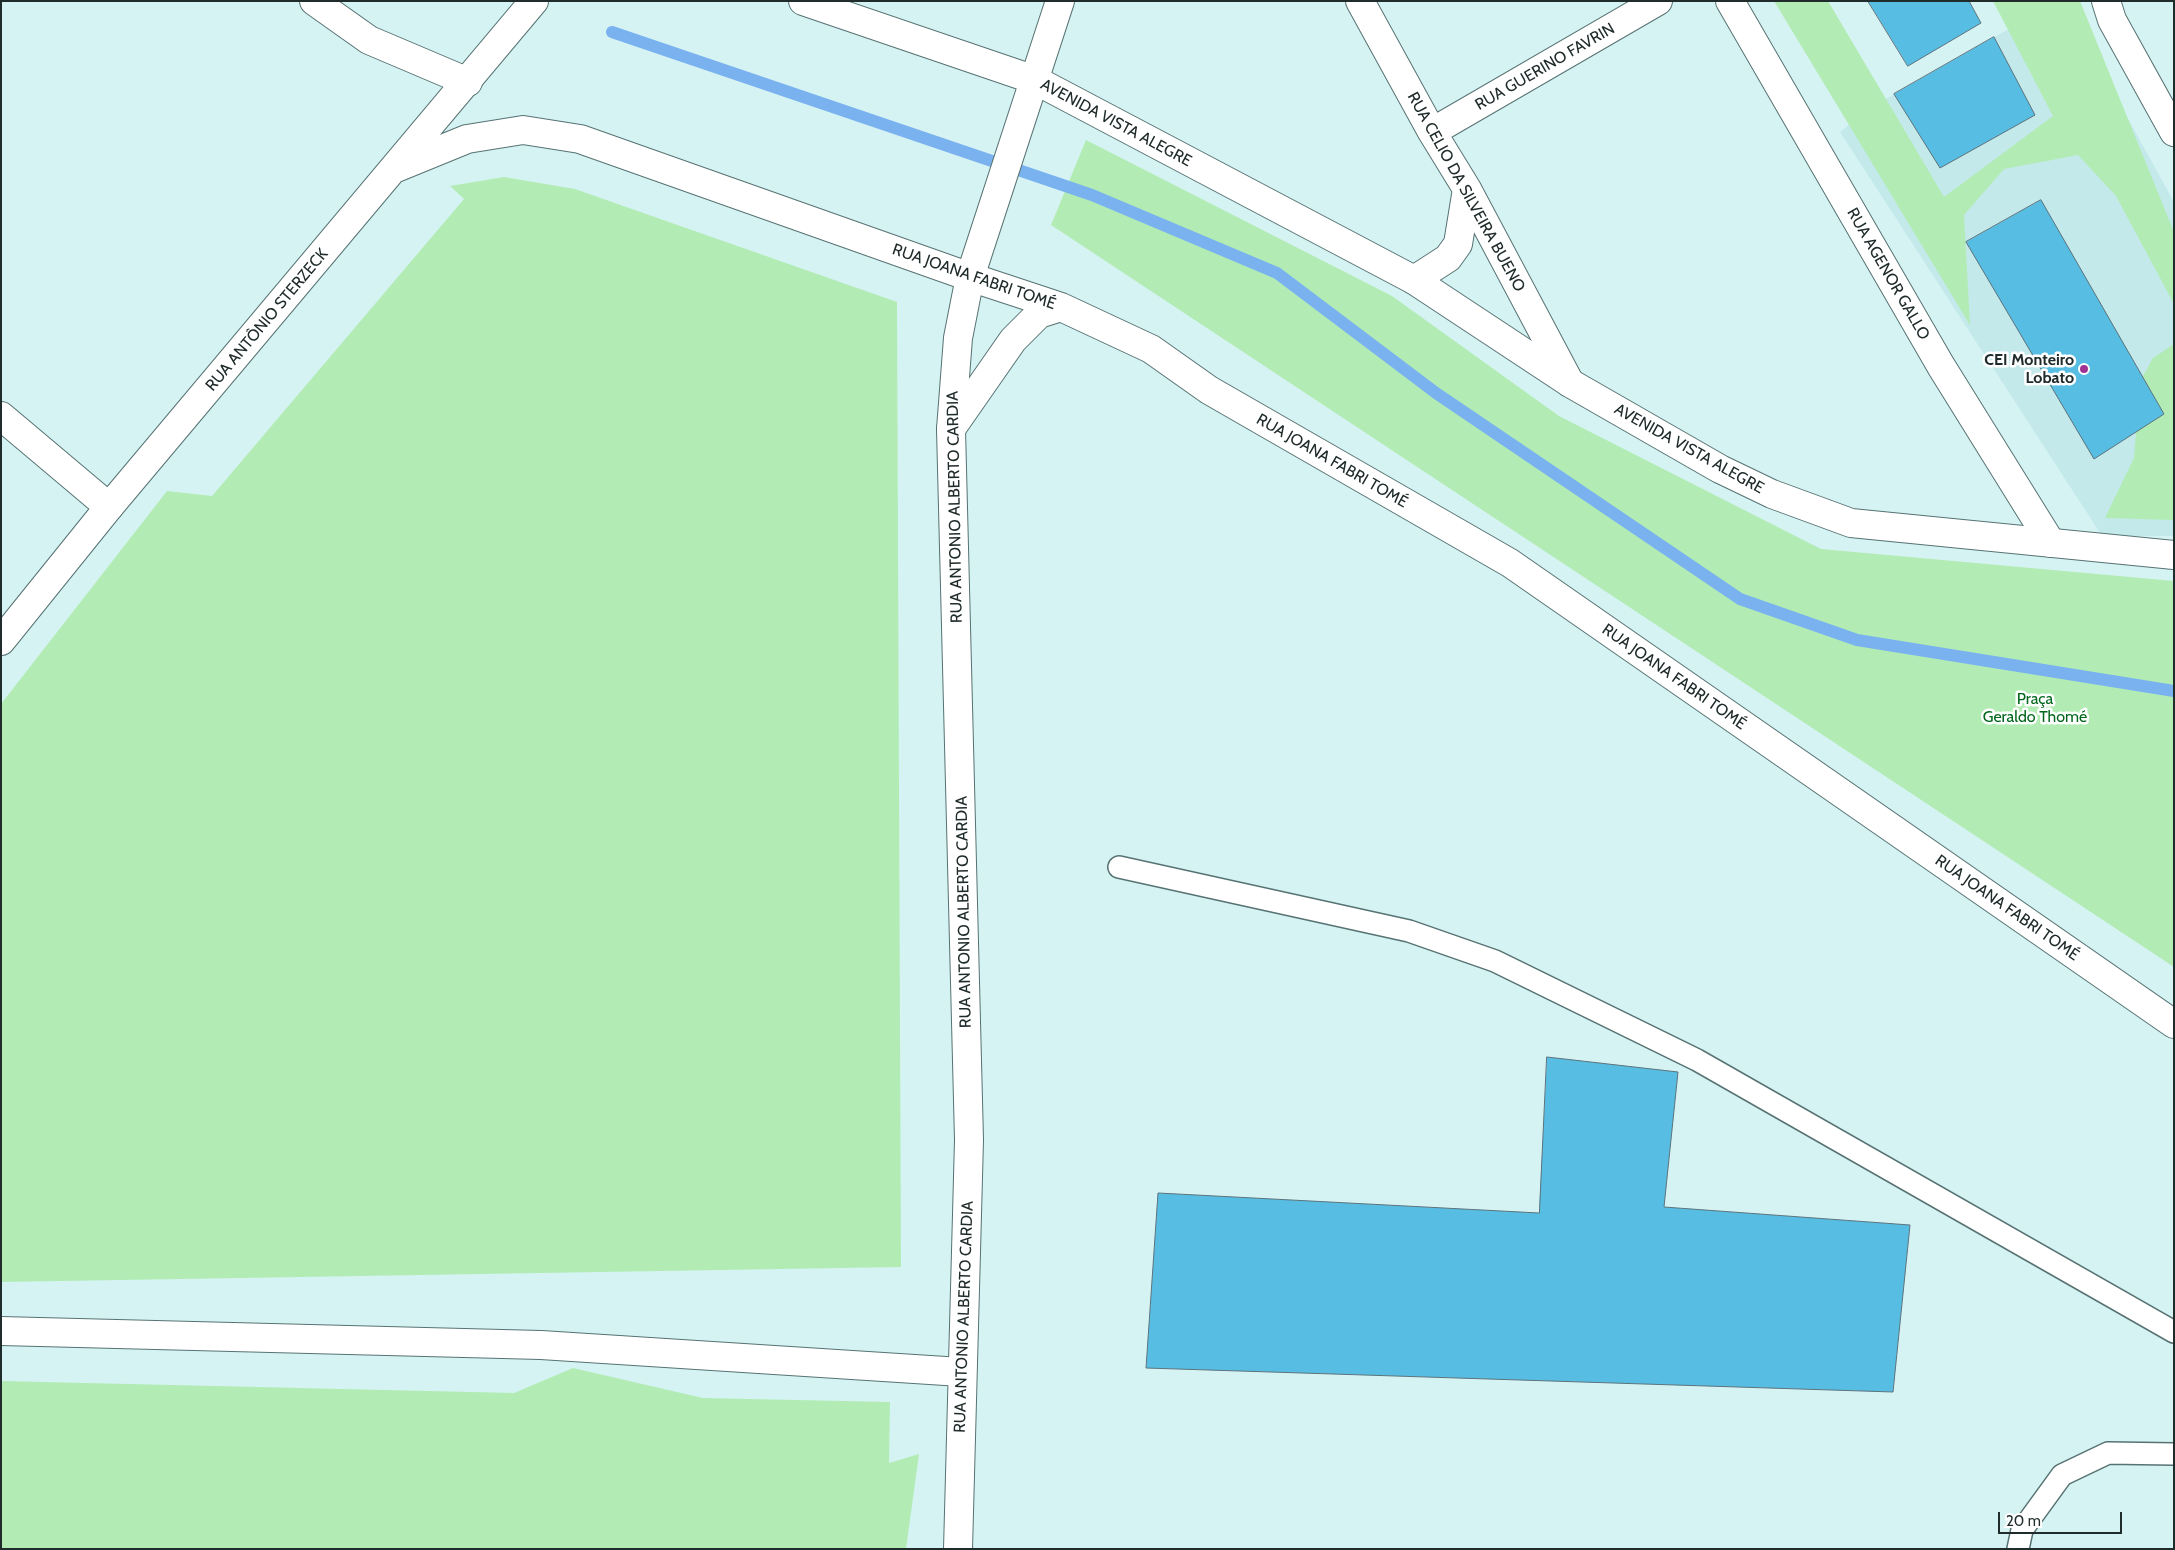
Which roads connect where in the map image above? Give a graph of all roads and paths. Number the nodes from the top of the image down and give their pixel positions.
1 (314, 1) edge
2 (534, 1) edge
3 (803, 1) edge
4 (1060, 1) edge
5 (1360, 1) edge
6 (1658, 1) edge
7 (1730, 1) edge
8 (2106, 1) edge
9 (1035, 80) junction
10 (468, 82) junction
11 (1432, 132) junction
12 (2174, 132) edge
13 (396, 168) junction
14 (1467, 189) junction
15 (970, 277) junction
16 (1414, 280) junction
17 (1062, 307) junction
18 (1570, 383) junction
19 (1, 416) edge
20 (951, 429) junction
21 (109, 507) junction
22 (2051, 543) junction
23 (2174, 555) edge
24 (1, 641) edge
25 (1119, 867) dead end
26 (2174, 1024) edge
27 (1, 1331) edge
28 (2174, 1332) edge
29 (961, 1372) junction
30 (2174, 1454) edge
31 (958, 1549) edge
32 (2018, 1549) edge

1 - 10 street
2 - 10 street, RUA ANTÔNIO STERZECK
3 - 9 street, AVENIDA VISTA ALEGRE
4 - 9 street, RUA ANTONIO ALBERTO CARDIA
5 - 11 street, RUA CELIO DA SILVEIRA BUENO
6 - 11 street, RUA GUERINO FAVRIN
7 - 22 street, RUA AGENOR GALLO
8 - 12 street
9 - 15 street, RUA ANTONIO ALBERTO CARDIA
9 - 16 street, AVENIDA VISTA ALEGRE
10 - 13 street, RUA ANTÔNIO STERZECK
11 - 14 street, RUA CELIO DA SILVEIRA BUENO
13 - 15 street, RUA JOANA FABRI TOMÉ
13 - 21 street, RUA ANTÔNIO STERZECK
14 - 16 street
14 - 18 street, RUA CELIO DA SILVEIRA BUENO
15 - 17 street, RUA JOANA FABRI TOMÉ
15 - 20 street, RUA ANTONIO ALBERTO CARDIA
16 - 18 street, AVENIDA VISTA ALEGRE
17 - 20 street
17 - 26 street, RUA JOANA FABRI TOMÉ
18 - 22 street, AVENIDA VISTA ALEGRE
19 - 21 street
20 - 29 street, RUA ANTONIO ALBERTO CARDIA
21 - 24 street, RUA ANTÔNIO STERZECK
22 - 23 street, AVENIDA VISTA ALEGRE
25 - 28 lane
27 - 29 street
29 - 31 street, RUA ANTONIO ALBERTO CARDIA
30 - 32 lane

